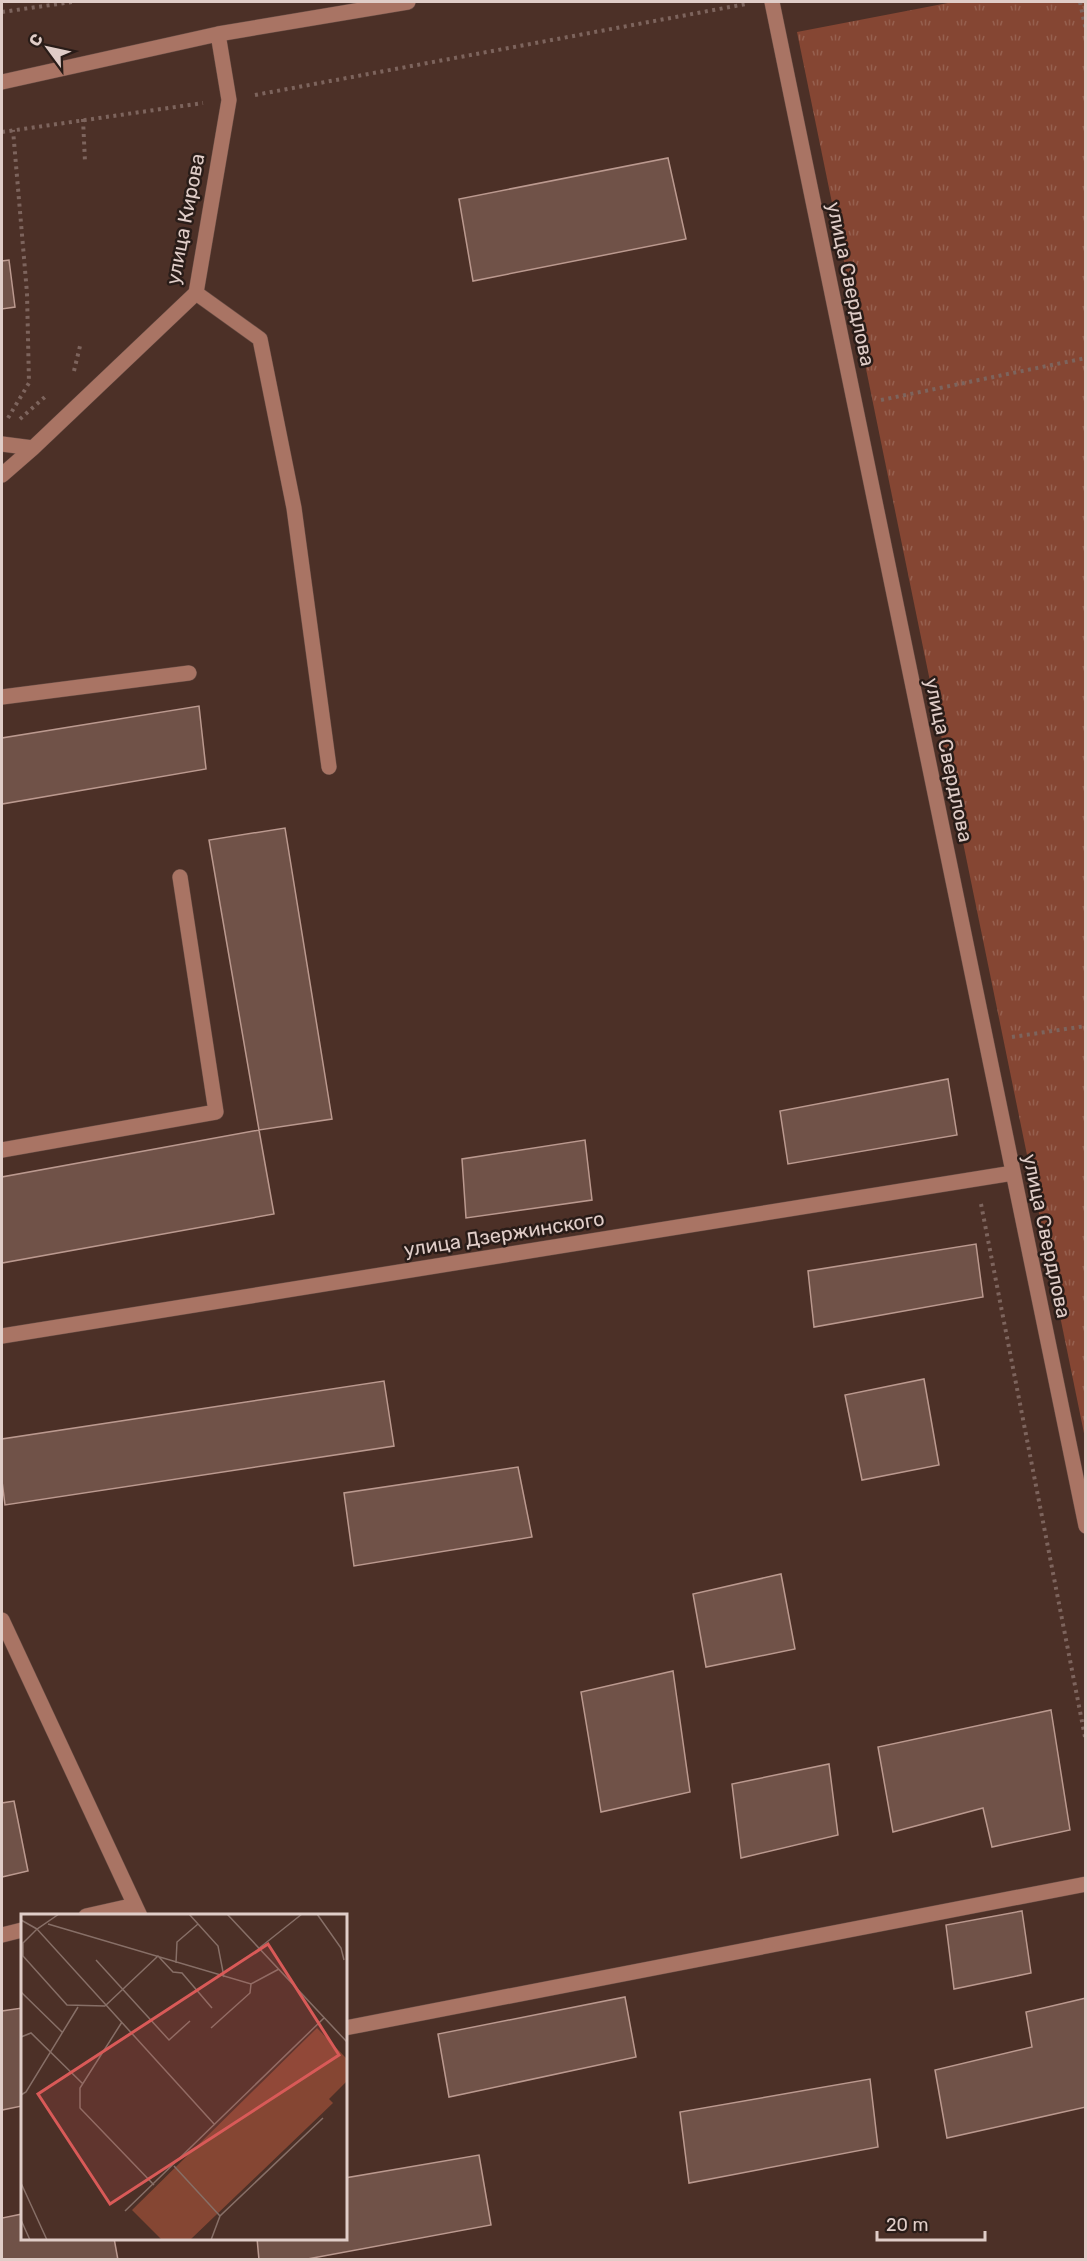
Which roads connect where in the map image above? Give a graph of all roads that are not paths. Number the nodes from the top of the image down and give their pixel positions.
1 (408, 2) edge
2 (772, 2) edge
3 (218, 34) junction
4 (2, 82) edge
5 (196, 293) junction
6 (2, 444) edge
7 (33, 448) junction
8 (2, 475) edge
9 (189, 673) dead end
10 (2, 697) edge
11 (329, 767) dead end
12 (180, 877) dead end
13 (2, 1150) edge
14 (1013, 1173) junction
15 (2, 1336) edge
16 (1086, 1526) edge
17 (2, 1620) edge
18 (1086, 1884) edge
19 (138, 1911) edge
20 (107, 1914) edge
21 (21, 1930) edge
22 (2, 1935) edge
23 (346, 2028) edge

1 - 3 street
2 - 14 street, улица Свердлова
3 - 4 street
3 - 5 street, улица Кирова
5 - 7 street, улица Кирова
5 - 11 street
6 - 7 street
7 - 8 street, улица Кирова
9 - 10 street
12 - 13 street
14 - 15 street, улица Дзержинского
14 - 16 street, улица Свердлова
17 - 19 street
18 - 23 street
19 - 20 street
21 - 22 street

